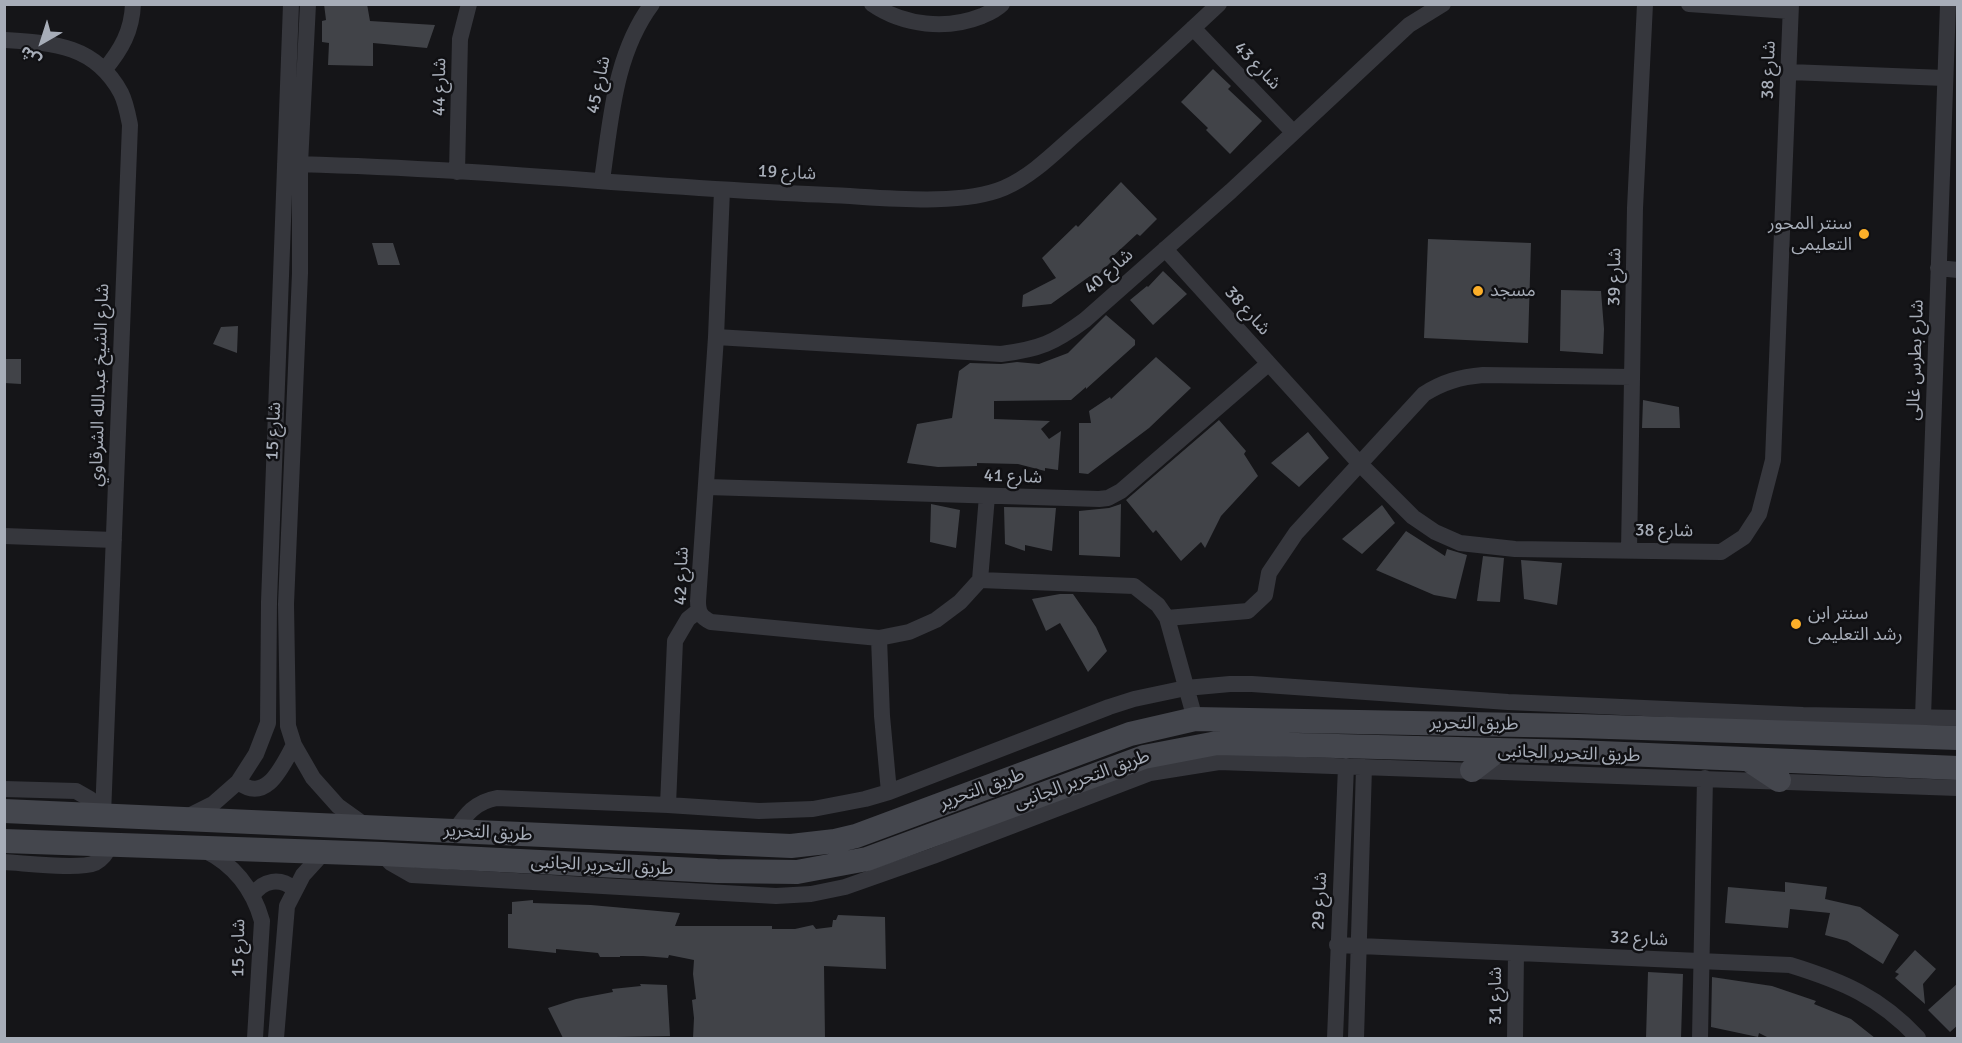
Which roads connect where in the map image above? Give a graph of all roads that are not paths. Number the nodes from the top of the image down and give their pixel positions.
1 (133, 4) edge
2 (291, 4) edge
3 (308, 4) edge
4 (469, 4) edge
5 (652, 4) edge
6 (872, 4) edge
7 (1002, 4) edge
8 (1219, 4) edge
9 (1443, 4) edge
10 (1645, 4) edge
11 (1689, 4) edge
12 (1948, 4) edge
13 (1790, 8) edge
14 (1193, 28) junction
15 (4, 40) edge
16 (105, 69) junction
17 (1789, 72) junction
18 (1945, 78) junction
19 (1293, 132) junction
20 (1950, 149) edge
21 (292, 164) junction
22 (457, 172) junction
23 (602, 180) junction
24 (722, 190) junction
25 (1165, 249) junction
26 (1938, 268) junction
27 (1958, 270) edge
28 (716, 337) junction
29 (1268, 364) junction
30 (1632, 377) junction
31 (1360, 464) junction
32 (707, 487) junction
33 (987, 496) junction
34 (4, 536) edge
35 (114, 540) junction
36 (1629, 550) junction
37 (980, 580) junction
38 (698, 611) junction
39 (1167, 618) junction
40 (879, 638) junction
41 (1186, 688) junction
42 (1744, 712) junction
43 (1923, 717) junction
44 (1958, 718) edge
45 (1195, 719) junction
46 (1578, 726) junction
47 (1637, 728) junction
48 (1712, 731) junction
49 (1958, 738) edge
50 (294, 746) junction
51 (1498, 750) junction
52 (1577, 752) junction
53 (1632, 755) junction
54 (1749, 760) junction
55 (1125, 764) junction
56 (1346, 766) junction
57 (1365, 767) junction
58 (1958, 768) edge
59 (1472, 770) junction
60 (1150, 773) junction
61 (1705, 778) junction
62 (1779, 780) junction
63 (238, 782) junction
64 (1958, 788) edge
65 (4, 789) edge
66 (889, 792) junction
67 (668, 805) junction
68 (4, 811) edge
69 (100, 815) junction
70 (183, 819) junction
71 (369, 828) junction
72 (454, 832) junction
73 (592, 838) junction
74 (645, 840) junction
75 (4, 841) edge
76 (110, 845) junction
77 (200, 849) junction
78 (324, 852) junction
79 (382, 854) junction
80 (4, 862) edge
81 (587, 865) junction
82 (648, 868) junction
83 (717, 871) junction
84 (294, 889) junction
85 (698, 891) junction
86 (252, 895) junction
87 (1337, 945) junction
88 (1358, 946) junction
89 (1516, 953) junction
90 (1701, 961) junction
91 (255, 1038) edge
92 (276, 1038) edge
93 (1335, 1038) edge
94 (1356, 1038) edge
95 (1515, 1038) edge
96 (1700, 1038) edge
97 (1918, 1038) edge

1 - 16 street
2 - 21 street, شارع 15
3 - 21 street, شارع 15
4 - 22 street, شارع 44
5 - 23 street, شارع 45
6 - 7 street
8 - 14 street, شارع 19
9 - 19 street, شارع 40
10 - 30 street, شارع 39
11 - 13 street
12 - 18 street, شارع بطرس غالى
13 - 17 street, شارع 38
14 - 19 street, شارع 43
14 - 24 street, شارع 19
15 - 16 street, شارع الشيخ عبدالله الشرقاوي
16 - 35 street, شارع الشيخ عبدالله الشرقاوي
17 - 18 street
17 - 36 street, شارع 38
18 - 20 street, شارع بطرس غالى
19 - 25 street, شارع 40
20 - 26 street, شارع بطرس غالى
21 - 22 street, شارع 19
21 - 50 street, شارع 15
21 - 63 street, شارع 15
22 - 23 street, شارع 19
23 - 24 street, شارع 19
24 - 28 street, شارع 42
25 - 28 street, شارع 40
25 - 29 street, شارع 38
26 - 27 street
26 - 43 street, شارع بطرس غالى
28 - 32 street, شارع 42
29 - 31 street, شارع 38
29 - 33 street, شارع 41
30 - 31 street
30 - 36 street, شارع 39
31 - 36 street, شارع 38
31 - 39 street
32 - 33 street, شارع 41
32 - 38 street, شارع 42
33 - 37 street
34 - 35 street
35 - 69 street, شارع الشيخ عبدالله الشرقاوي
37 - 39 street
37 - 40 street, شارع 42
38 - 40 street, شارع 42
38 - 67 street
39 - 41 street
40 - 66 street
41 - 42 street
41 - 45 street
41 - 66 street
42 - 43 street
42 - 48 street
43 - 44 street
45 - 46 street, طريق التحرير
45 - 74 street, طريق التحرير
46 - 47 street, طريق التحرير
46 - 52 street
47 - 48 street, طريق التحرير
47 - 53 street
48 - 49 street, طريق التحرير
50 - 63 street
50 - 71 street, شارع 15
51 - 52 street, طريق التحرير
51 - 55 street, طريق التحرير
51 - 59 street
52 - 53 street, طريق التحرير
53 - 54 street, طريق التحرير
54 - 58 street, طريق التحرير
54 - 62 street
55 - 60 street
55 - 83 street, طريق التحرير
56 - 57 street, طريق التحرير الجانبى
56 - 60 street, طريق التحرير الجانبى
56 - 87 street, شارع 29
57 - 59 street, طريق التحرير الجانبى
57 - 88 street
59 - 61 street, طريق التحرير الجانبى
60 - 85 street, طريق التحرير الجانبى
61 - 62 street, طريق التحرير الجانبى
61 - 90 street
62 - 64 street, طريق التحرير الجانبى
63 - 70 street, شارع 15
65 - 69 street
66 - 67 street
67 - 72 street
68 - 69 street, طريق التحرير
69 - 70 street, طريق التحرير
70 - 71 street, طريق التحرير
71 - 72 street, طريق التحرير
72 - 73 street, طريق التحرير
73 - 74 street, طريق التحرير
73 - 81 street
74 - 82 street
75 - 76 street, طريق التحرير
76 - 77 street, طريق التحرير
76 - 80 street
77 - 78 street, طريق التحرير
77 - 86 street, شارع 15
78 - 79 street, طريق التحرير
78 - 84 street
79 - 81 street, طريق التحرير
79 - 85 street, طريق التحرير الجانبى
81 - 82 street, طريق التحرير
82 - 83 street, طريق التحرير
83 - 85 street
84 - 86 street
84 - 92 street
86 - 91 street, شارع 15
87 - 88 street, شارع 32
87 - 93 street, شارع 29
88 - 89 street, شارع 32
88 - 94 street
89 - 90 street, شارع 32
89 - 95 street, شارع 31
90 - 96 street
90 - 97 street, شارع 32

